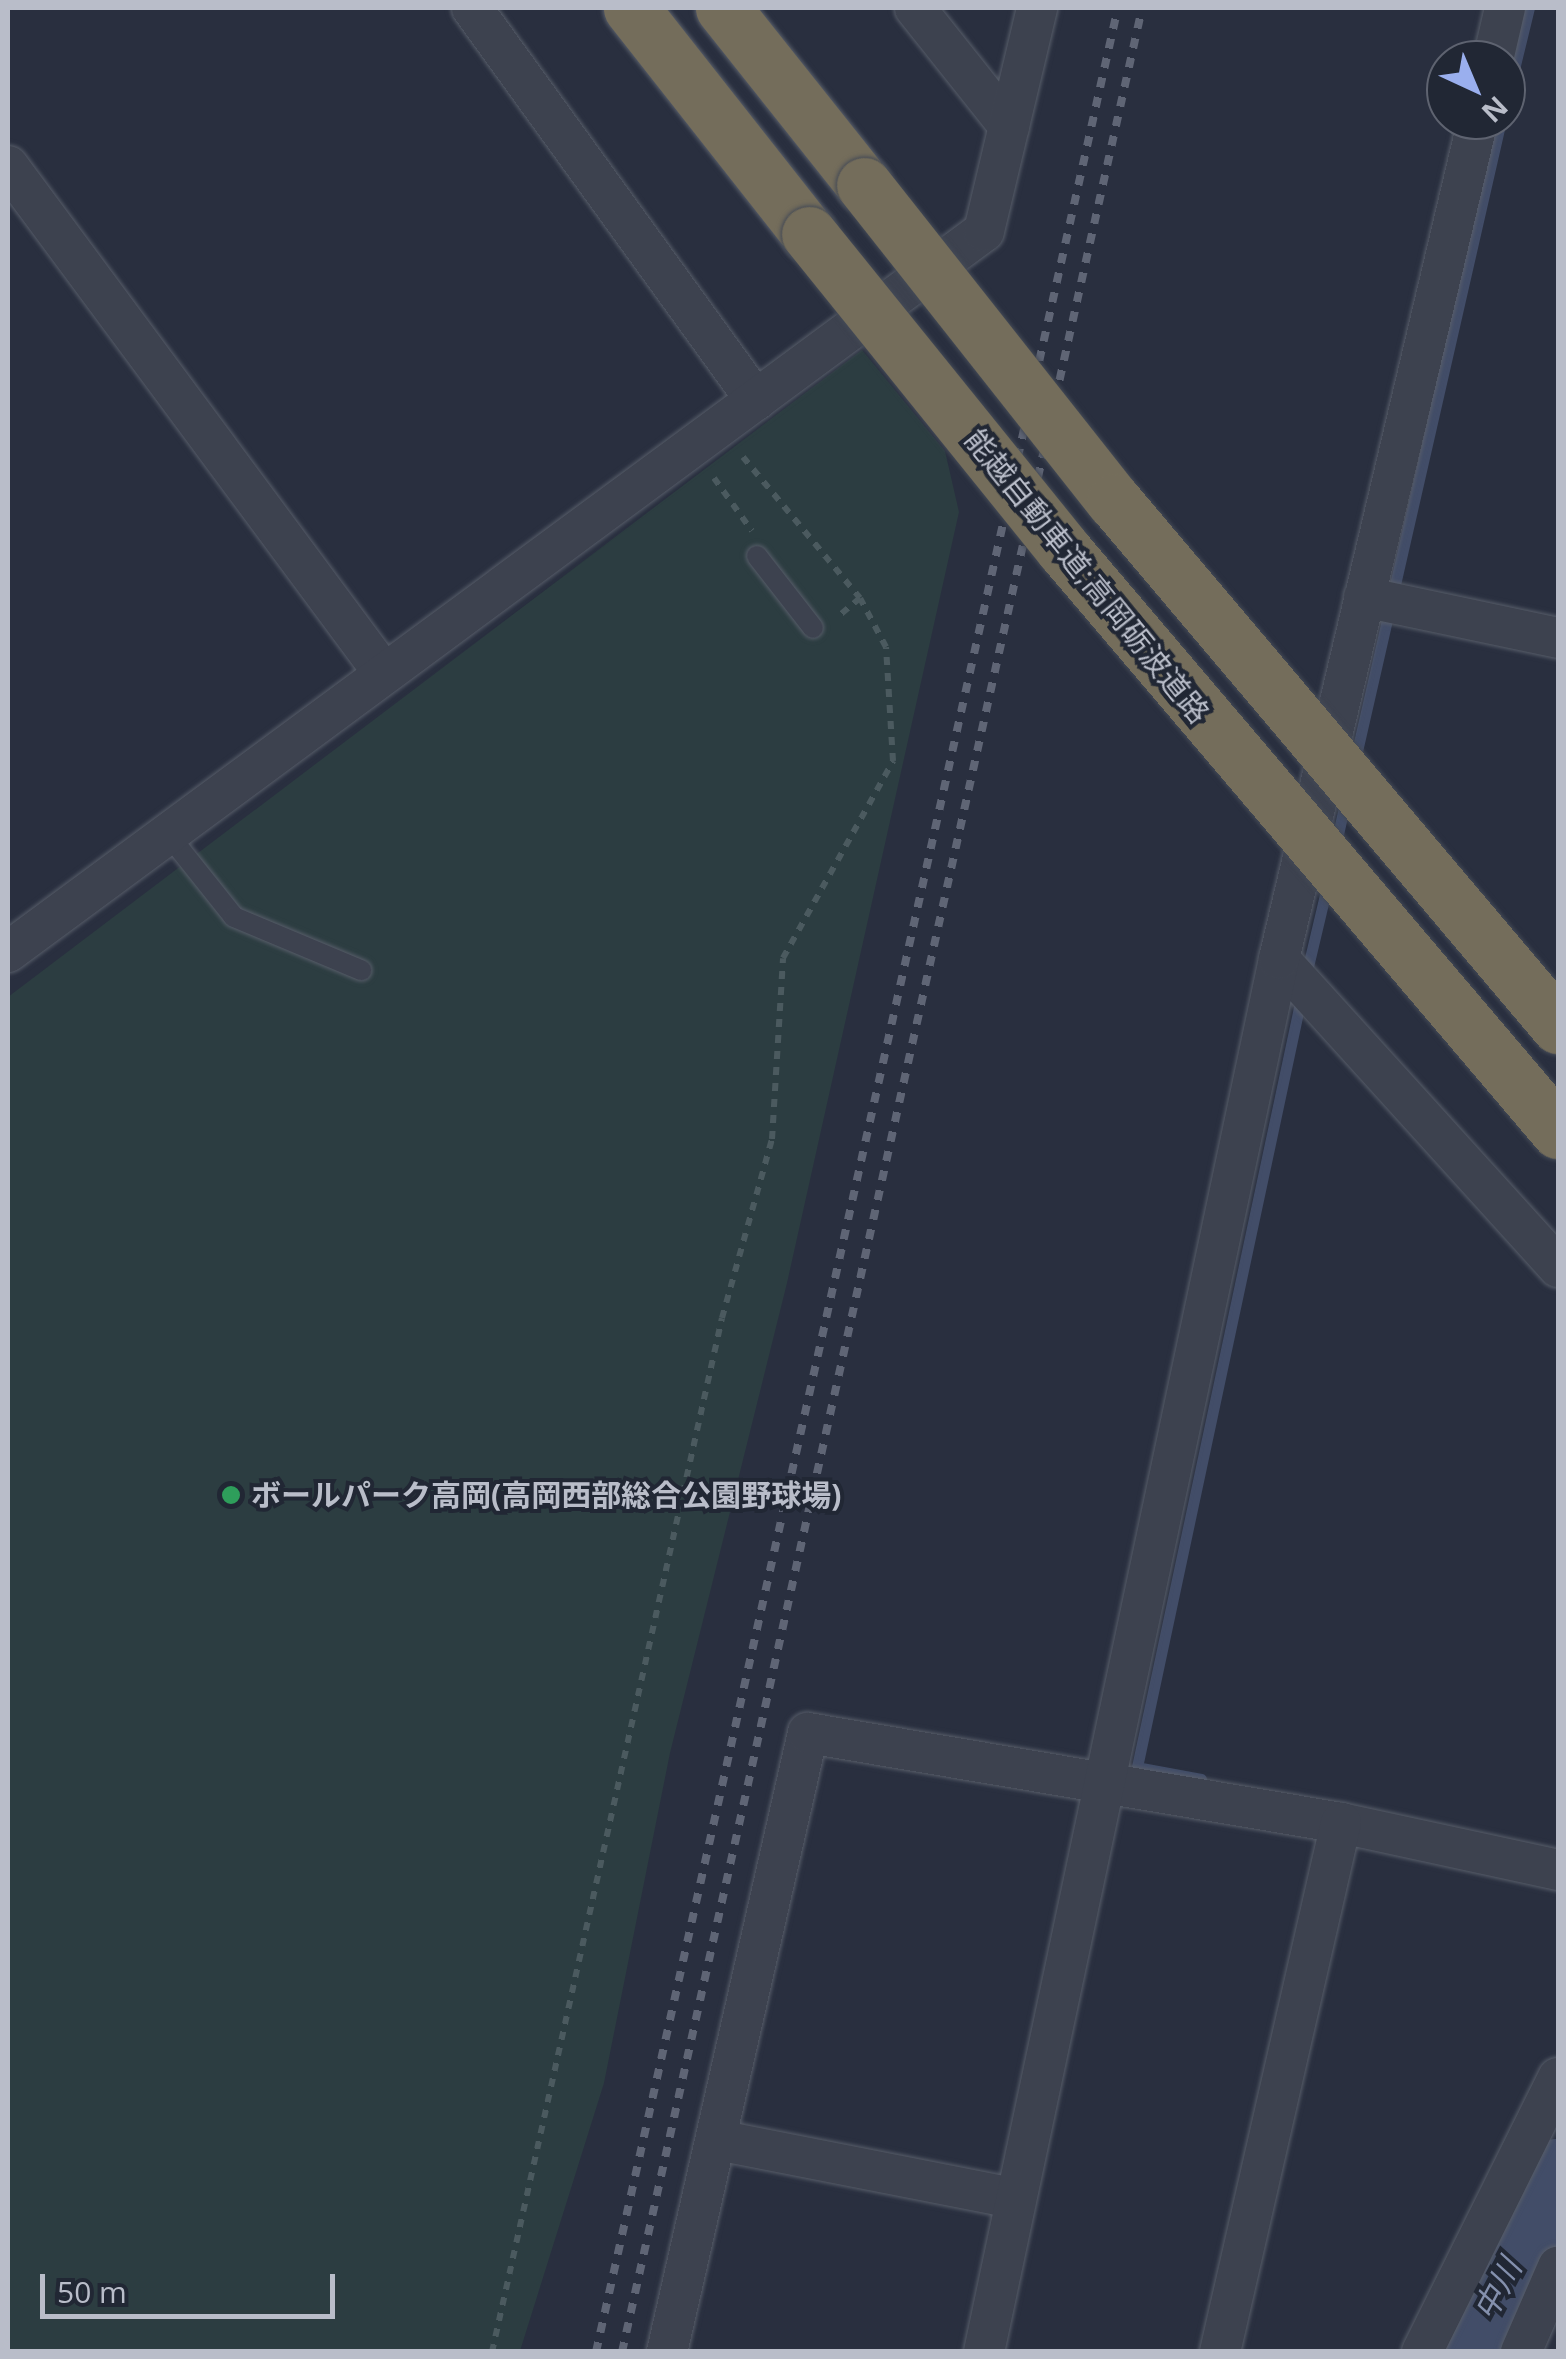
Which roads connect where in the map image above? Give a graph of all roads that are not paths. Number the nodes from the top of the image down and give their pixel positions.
1 (472, 8) edge
2 (631, 8) edge
3 (722, 8) edge
4 (915, 8) edge
5 (1038, 8) edge
6 (1505, 8) edge
7 (1497, 40) edge
8 (1009, 126) junction
9 (1474, 140) edge
10 (8, 166) edge
11 (756, 400) junction
12 (756, 556) road end
13 (1389, 602) junction
14 (813, 628) road end
15 (1558, 638) edge
16 (383, 672) junction
17 (166, 833) junction
18 (8, 952) edge
19 (361, 970) dead end
20 (1289, 970) junction
21 (1558, 1026) edge
22 (1558, 1131) edge
23 (1558, 1267) edge
24 (1104, 1781) junction
25 (1341, 1823) junction
26 (1558, 1870) edge
27 (1558, 2078) edge
28 (717, 2140) junction
29 (1014, 2198) junction
30 (1558, 2267) edge
31 (667, 2352) edge
32 (984, 2352) edge
33 (1220, 2352) edge
34 (1422, 2352) edge
35 (1522, 2352) edge

1 - 11 street
2 - 22 highway, 能越自動車道;高岡砺波道路, bridge
3 - 21 highway, bridge
4 - 8 street
5 - 8 street
6 - 7 street
8 - 11 street
9 - 13 street
10 - 16 street
11 - 16 street
12 - 14 lane
13 - 15 street
13 - 20 street
16 - 17 street
17 - 18 street
17 - 19 lane
20 - 23 street
20 - 24 street
24 - 25 street
24 - 28 street
24 - 29 street
25 - 26 street
25 - 33 street
27 - 34 street
28 - 29 street
28 - 31 street
29 - 32 street
30 - 35 street

